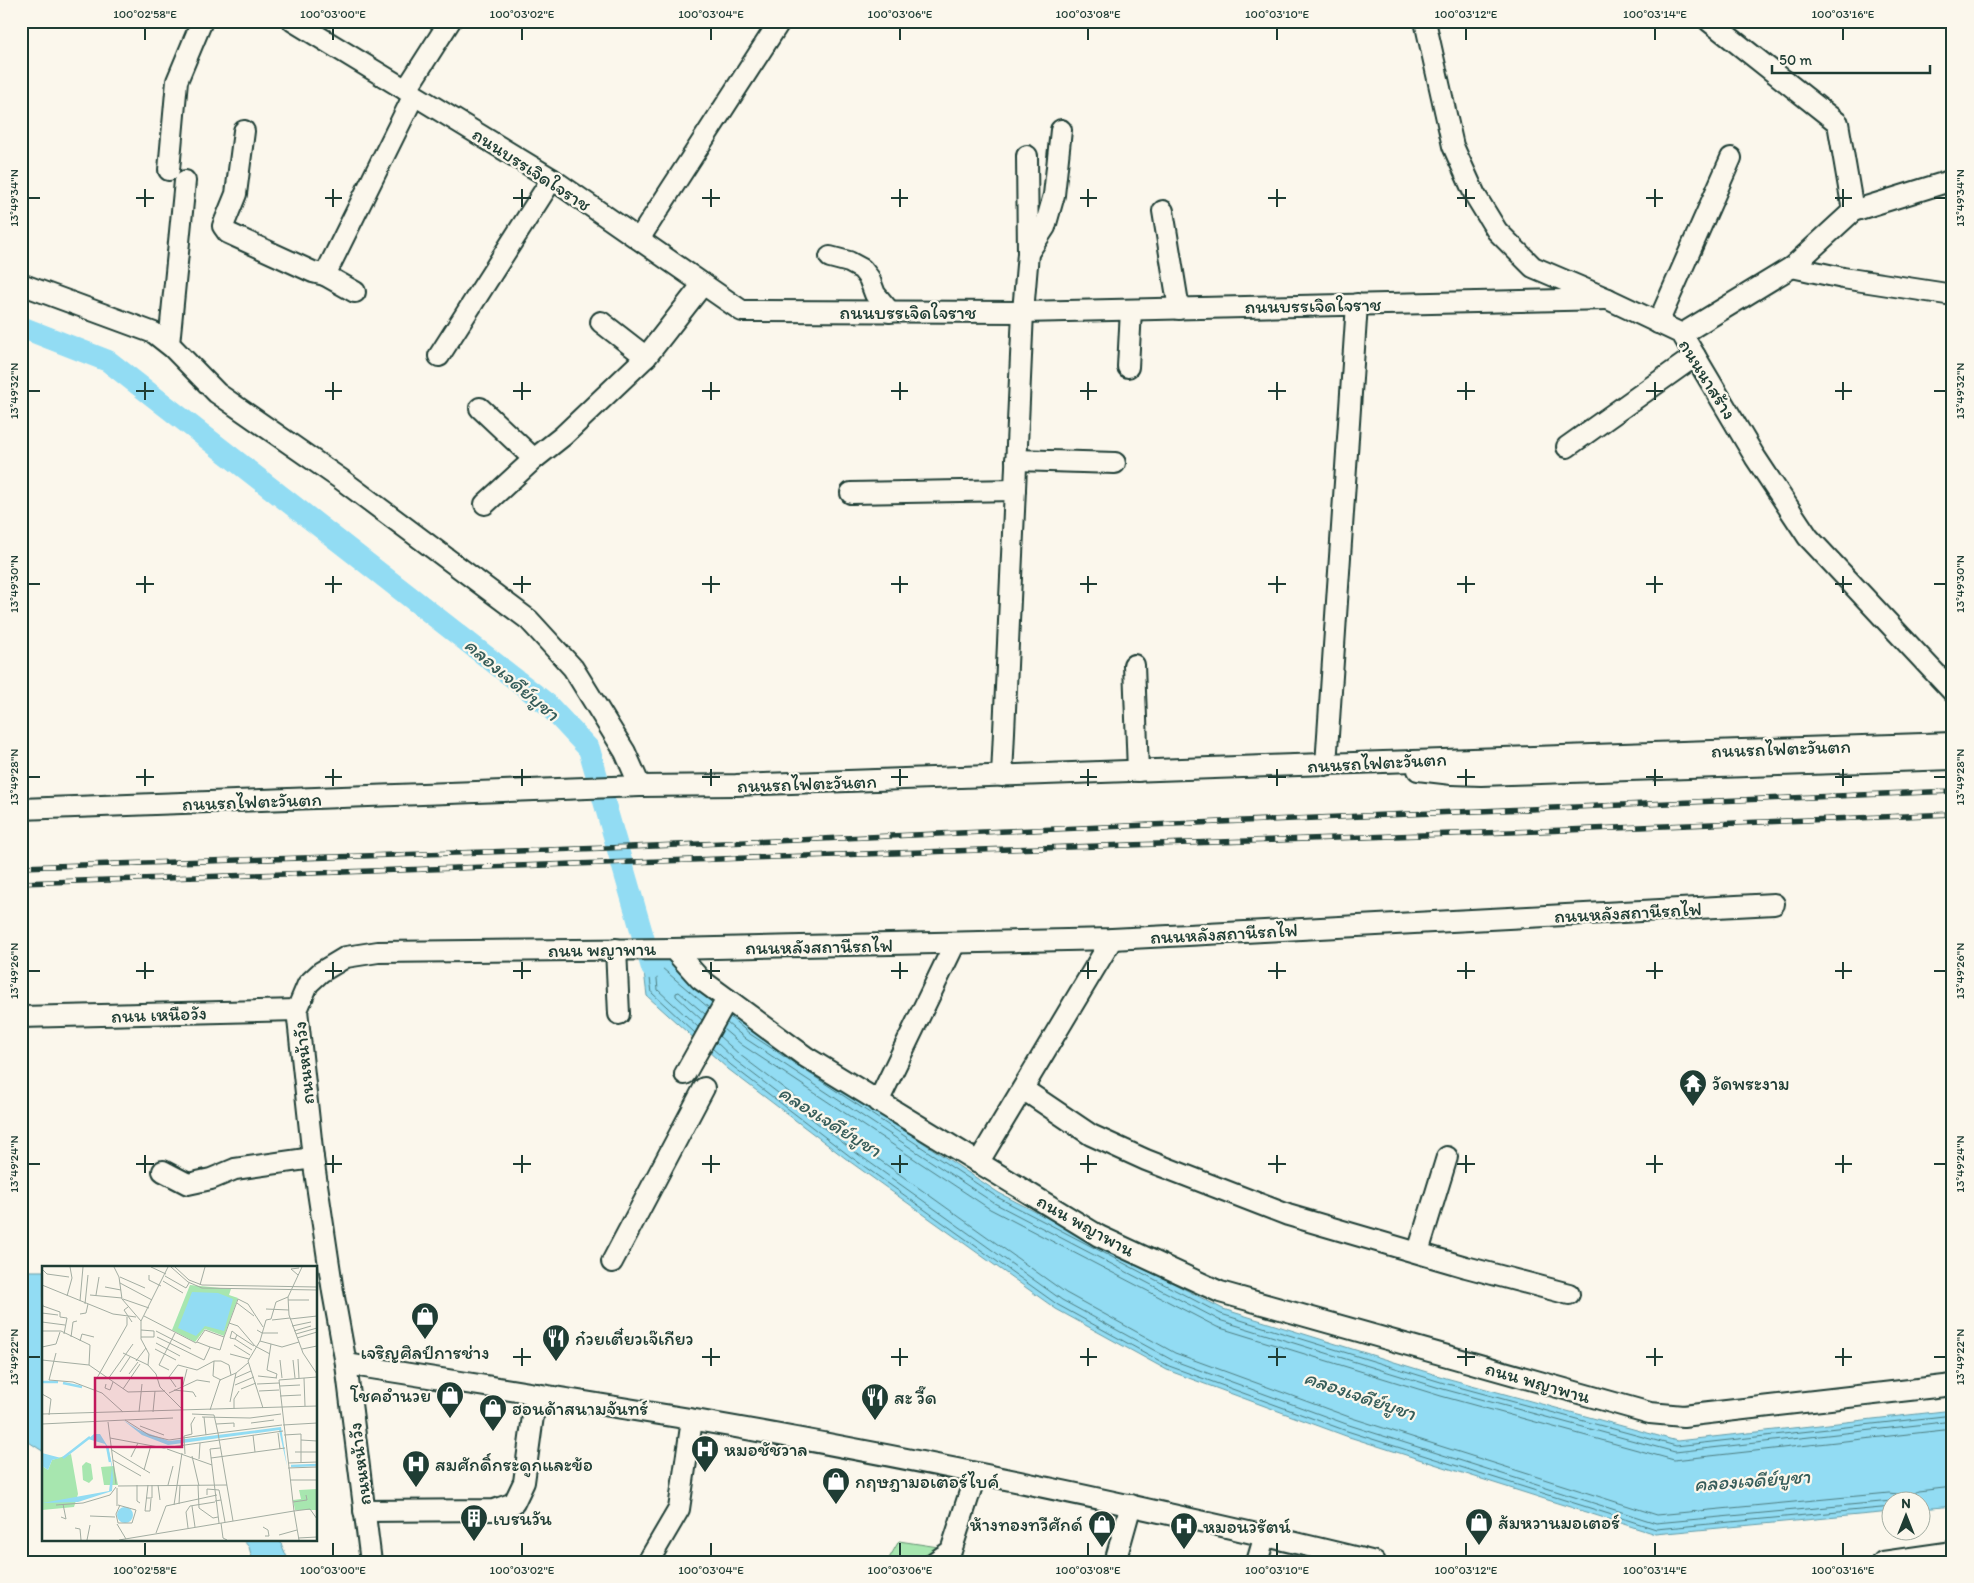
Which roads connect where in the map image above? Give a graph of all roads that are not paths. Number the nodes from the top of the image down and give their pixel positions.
1 (202, 21) edge
2 (450, 21) edge
3 (780, 21) edge
4 (1425, 21) edge
5 (1709, 21) edge
6 (297, 22) edge
7 (410, 92) junction
8 (1060, 130) dead end
9 (244, 131) dead end
10 (1027, 156) dead end
11 (1731, 158) dead end
12 (552, 179) junction
13 (1953, 180) edge
14 (1164, 211) dead end
15 (1853, 211) junction
16 (639, 240) junction
17 (1028, 253) junction
18 (830, 257) dead end
19 (1792, 267) junction
20 (325, 275) junction
21 (21, 284) edge
22 (704, 284) junction
23 (355, 292) dead end
24 (1953, 296) edge
25 (1608, 299) junction
26 (1357, 304) junction
27 (1179, 309) junction
28 (1131, 310) junction
29 (890, 312) junction
30 (1023, 312) junction
31 (601, 322) dead end
32 (1658, 322) junction
33 (1682, 334) junction
34 (169, 344) junction
35 (439, 356) dead end
36 (1695, 356) junction
37 (646, 357) junction
38 (1128, 367) dead end
39 (480, 408) dead end
40 (1567, 447) dead end
41 (534, 459) junction
42 (1016, 460) junction
43 (1115, 463) dead end
44 (1015, 490) junction
45 (851, 492) dead end
46 (485, 504) dead end
47 (1134, 665) dead end
48 (1953, 692) edge
49 (1953, 743) edge
50 (1953, 759) edge
51 (1364, 763) junction
52 (1326, 765) junction
53 (1138, 771) junction
54 (1002, 776) junction
55 (640, 786) junction
56 (21, 809) edge
57 (1774, 904) dead end
58 (1112, 939) junction
59 (954, 943) junction
60 (621, 948) junction
61 (669, 948) junction
62 (723, 1006) junction
63 (298, 1010) junction
64 (618, 1014) dead end
65 (21, 1017) edge
66 (688, 1069) dead end
67 (704, 1088) dead end
68 (1023, 1089) junction
69 (878, 1102) junction
70 (1447, 1157) dead end
71 (313, 1158) junction
72 (978, 1163) junction
73 (163, 1171) dead end
74 (1418, 1252) junction
75 (612, 1262) dead end
76 (1569, 1294) dead end
77 (346, 1364) junction
78 (1953, 1385) edge
79 (536, 1394) junction
80 (692, 1420) junction
81 (976, 1473) junction
82 (1131, 1505) junction
83 (364, 1511) junction
84 (1265, 1535) junction
85 (1953, 1552) edge
86 (371, 1562) edge
87 (648, 1562) edge
88 (935, 1562) edge
89 (1115, 1562) edge
90 (1257, 1562) edge
91 (1376, 1562) edge
92 (1883, 1562) edge

1 - 34 street
2 - 7 street
3 - 16 street
4 - 25 street, ถนนนาสร้าง
5 - 15 street
6 - 7 street, ถนนบรรเจิดใจราช
7 - 12 street, ถนนบรรเจิดใจราช
7 - 20 street
8 - 17 street
9 - 20 street
10 - 17 street
11 - 32 street
12 - 16 street, ถนนบรรเจิดใจราช
12 - 35 street
13 - 15 street
14 - 27 street
15 - 19 street
16 - 22 street, ถนนบรรเจิดใจราช
17 - 30 street
18 - 29 street
19 - 24 street
19 - 33 street
20 - 23 street
21 - 34 street
22 - 29 street, ถนนบรรเจิดใจราช
22 - 37 street
25 - 26 street, ถนนบรรเจิดใจราช
25 - 32 street, ถนนนาสร้าง
26 - 27 street, ถนนบรรเจิดใจราช
26 - 52 street
27 - 28 street, ถนนบรรเจิดใจราช
28 - 30 street, ถนนบรรเจิดใจราช
28 - 38 street
29 - 30 street, ถนนบรรเจิดใจราช
30 - 42 street
31 - 37 street
32 - 33 street, ถนนนาสร้าง
33 - 36 street, ถนนนาสร้าง
34 - 55 street
36 - 40 street
36 - 48 street, ถนนนาสร้าง
37 - 41 street
39 - 41 street
41 - 46 street
42 - 43 street
42 - 44 street
44 - 45 street
44 - 54 street
47 - 53 street
49 - 51 street, ถนนรถไฟตะวันตก
50 - 51 street
51 - 52 street, ถนนรถไฟตะวันตก
52 - 53 street, ถนนรถไฟตะวันตก
53 - 54 street, ถนนรถไฟตะวันตก
54 - 55 street, ถนนรถไฟตะวันตก
55 - 56 street, ถนนรถไฟตะวันตก
57 - 58 street, ถนนหลังสถานีรถไฟ
58 - 59 street, ถนนหลังสถานีรถไฟ
58 - 68 street
59 - 61 street, ถนนหลังสถานีรถไฟ
59 - 69 street
60 - 61 street, ถนน พญาพาน
60 - 63 street, ถนน พญาพาน
60 - 64 street
61 - 62 street, ถนน พญาพาน
62 - 66 street
62 - 69 street, ถนน พญาพาน
63 - 65 street, ถนน เหนือวัง
63 - 71 street, ถนนหน้าวัง
67 - 75 street
68 - 72 street
68 - 74 street
69 - 72 street, ถนน พญาพาน
70 - 74 street
71 - 73 street
71 - 77 street, ถนนหน้าวัง
72 - 78 street, ถนน พญาพาน
74 - 76 street
77 - 79 street
77 - 83 street, ถนนหน้าวัง
79 - 80 street
79 - 83 street
80 - 81 street
80 - 87 street
81 - 82 street
81 - 88 street
82 - 84 street
82 - 89 street
83 - 86 street, ถนนหน้าวัง
84 - 90 street
84 - 91 street
85 - 92 street

